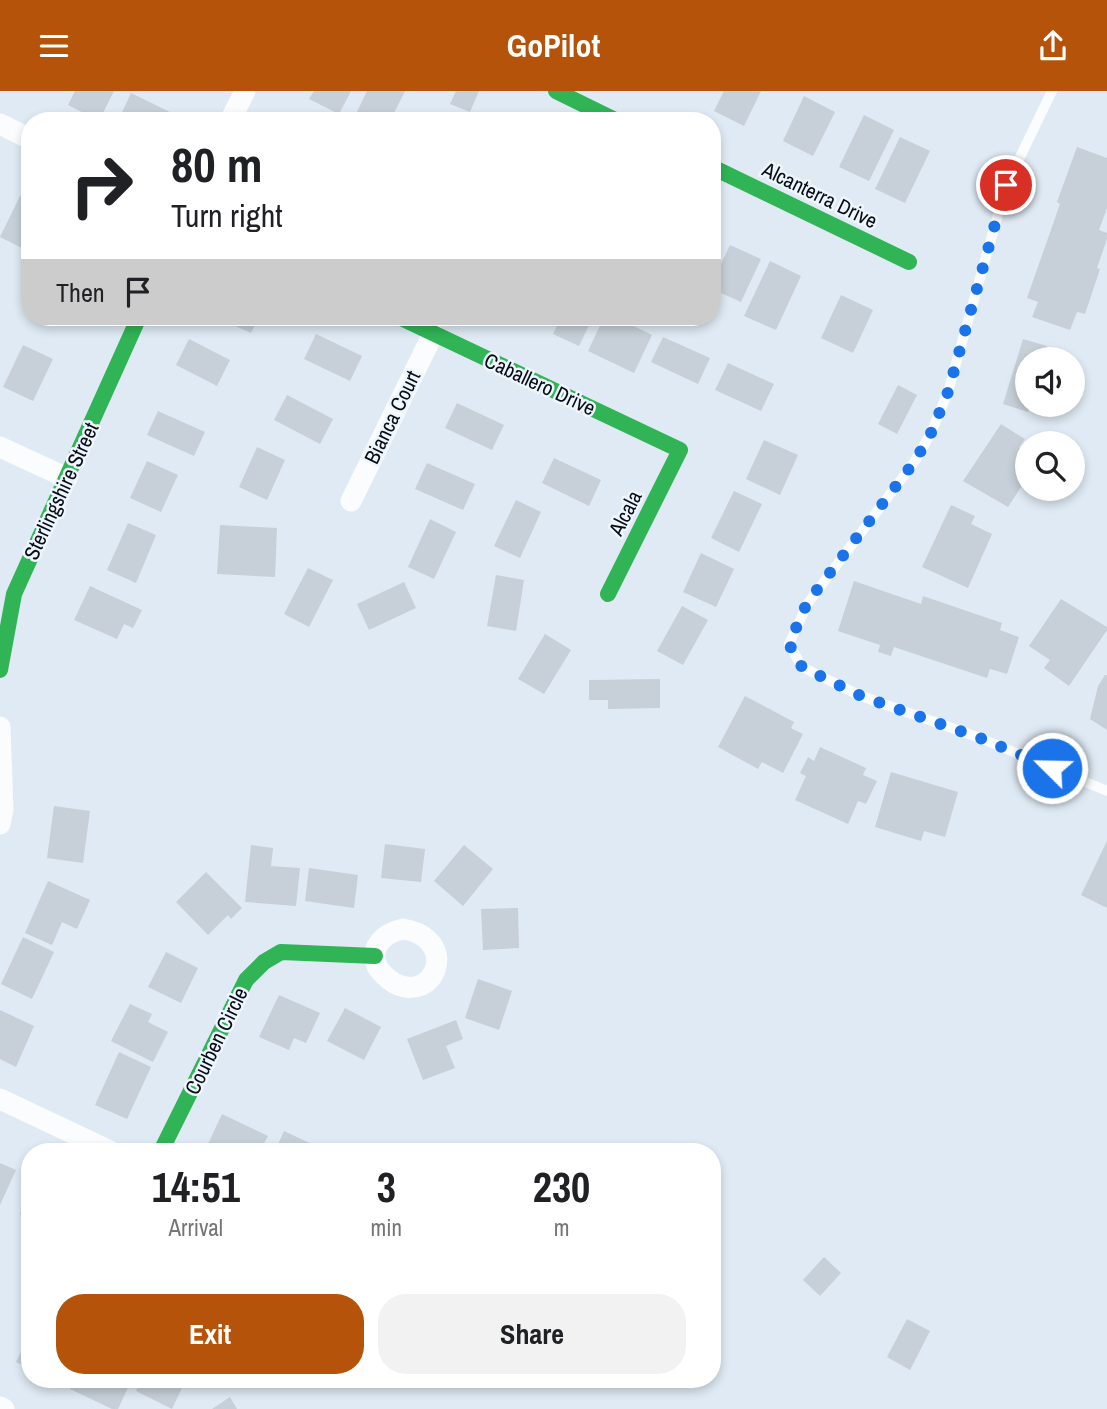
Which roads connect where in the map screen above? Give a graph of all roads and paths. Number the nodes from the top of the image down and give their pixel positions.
1 (245, 91) edge
2 (555, 91) edge
3 (1052, 91) edge
4 (234, 112) edge
5 (598, 112) edge
6 (0, 124) edge
7 (21, 134) edge
8 (721, 171) edge
9 (909, 262) dead end
10 (135, 326) edge
11 (417, 326) edge
12 (433, 334) junction
13 (0, 447) edge
14 (680, 450) joint
15 (67, 478) junction
16 (351, 501) dead end
17 (608, 594) dead end
18 (0, 670) edge
19 (0, 727) edge
20 (1107, 791) edge
21 (0, 824) edge
22 (375, 956) dead end
23 (0, 1099) edge
24 (93, 1143) edge
25 (165, 1143) edge

1 - 4 street
2 - 5 street
3 - 20 lane
6 - 7 street
8 - 9 street, Alcanterra Drive
10 - 15 street, Sterlingshire Street
11 - 12 street, Caballero Drive
12 - 14 street, Caballero Drive
12 - 16 street, Bianca Court
13 - 15 street
14 - 17 street, Alcala
15 - 18 street, Sterlingshire Street
19 - 21 street
22 - 25 street, Courben Circle
23 - 24 street

